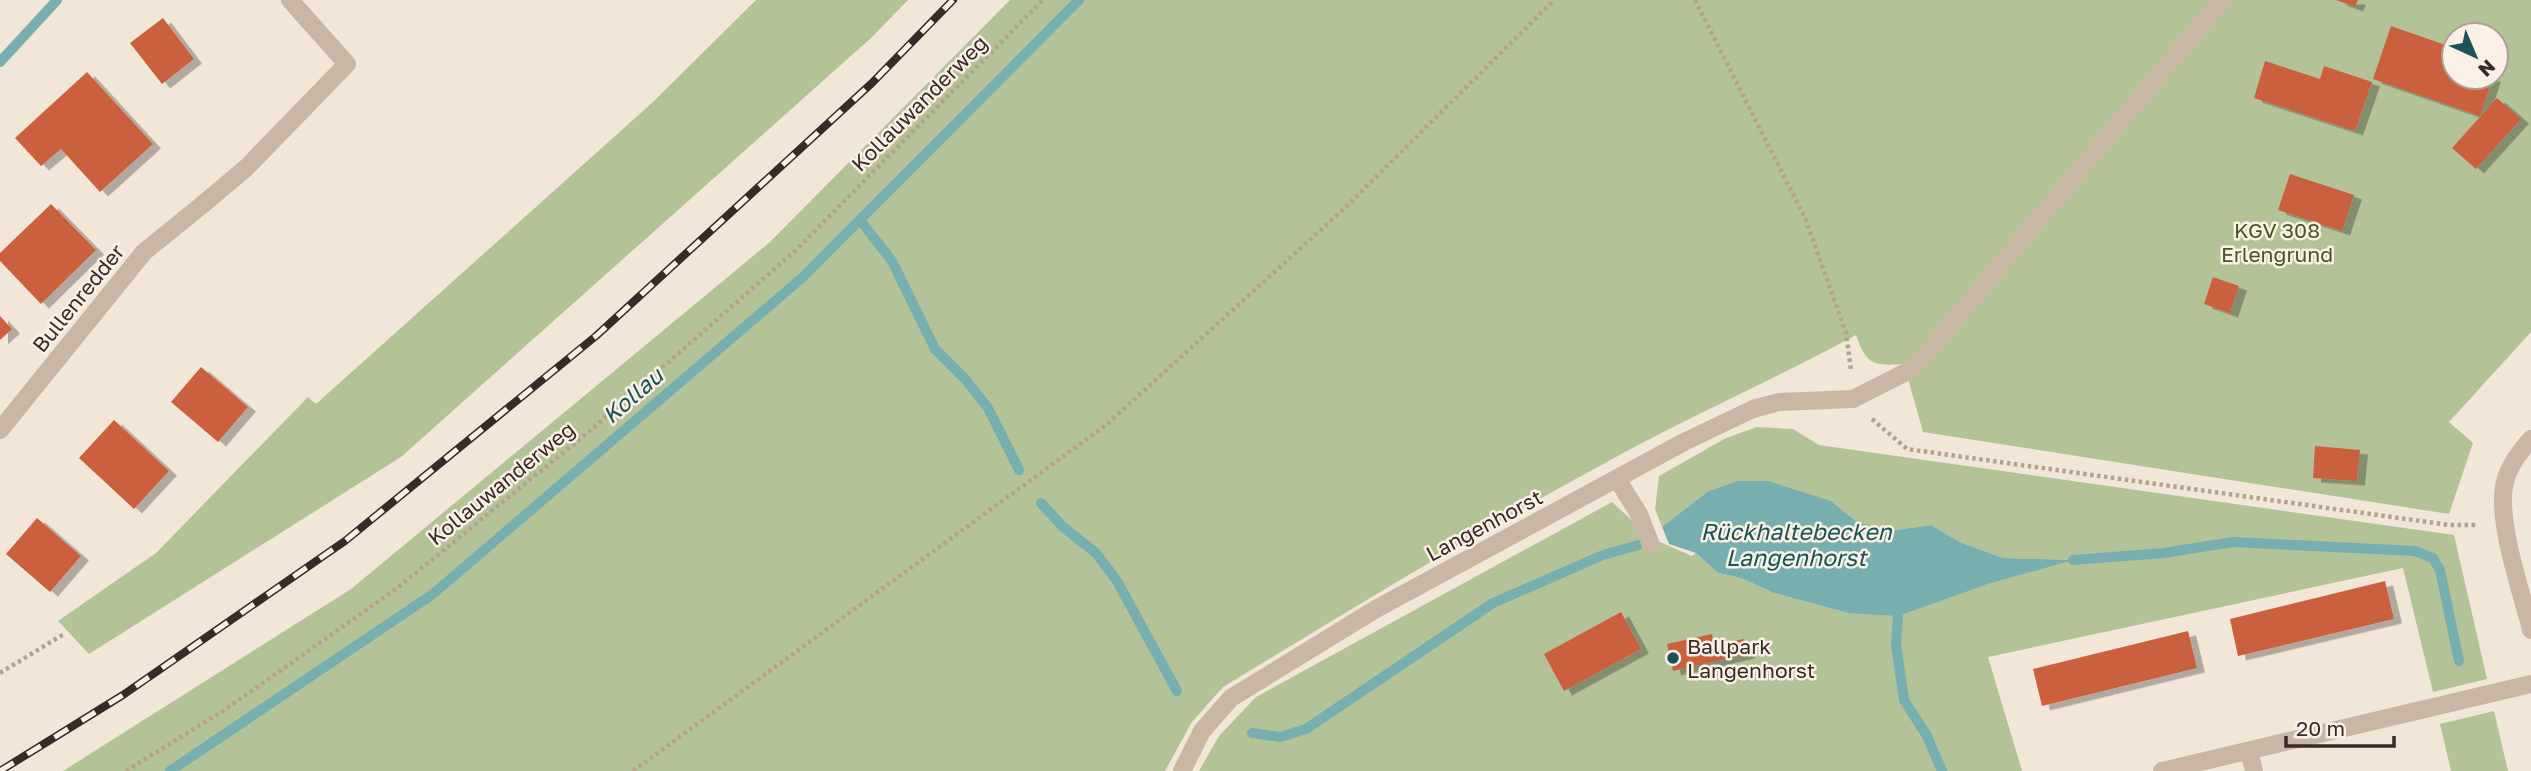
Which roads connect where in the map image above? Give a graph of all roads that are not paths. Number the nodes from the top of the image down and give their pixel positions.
1 (290, 0) edge
2 (2222, 0) edge
3 (0, 430) edge
4 (2531, 439) edge
5 (1617, 479) junction
6 (1651, 545) dead end
7 (2531, 630) edge
8 (2531, 684) edge
9 (2249, 751) junction
10 (1182, 771) edge
11 (2162, 771) edge
12 (2254, 771) edge

1 - 3 street, Bullenredder
2 - 5 street, Langenhorst
4 - 7 street
5 - 6 street
5 - 10 street, Langenhorst
8 - 9 street
9 - 11 street
9 - 12 street

